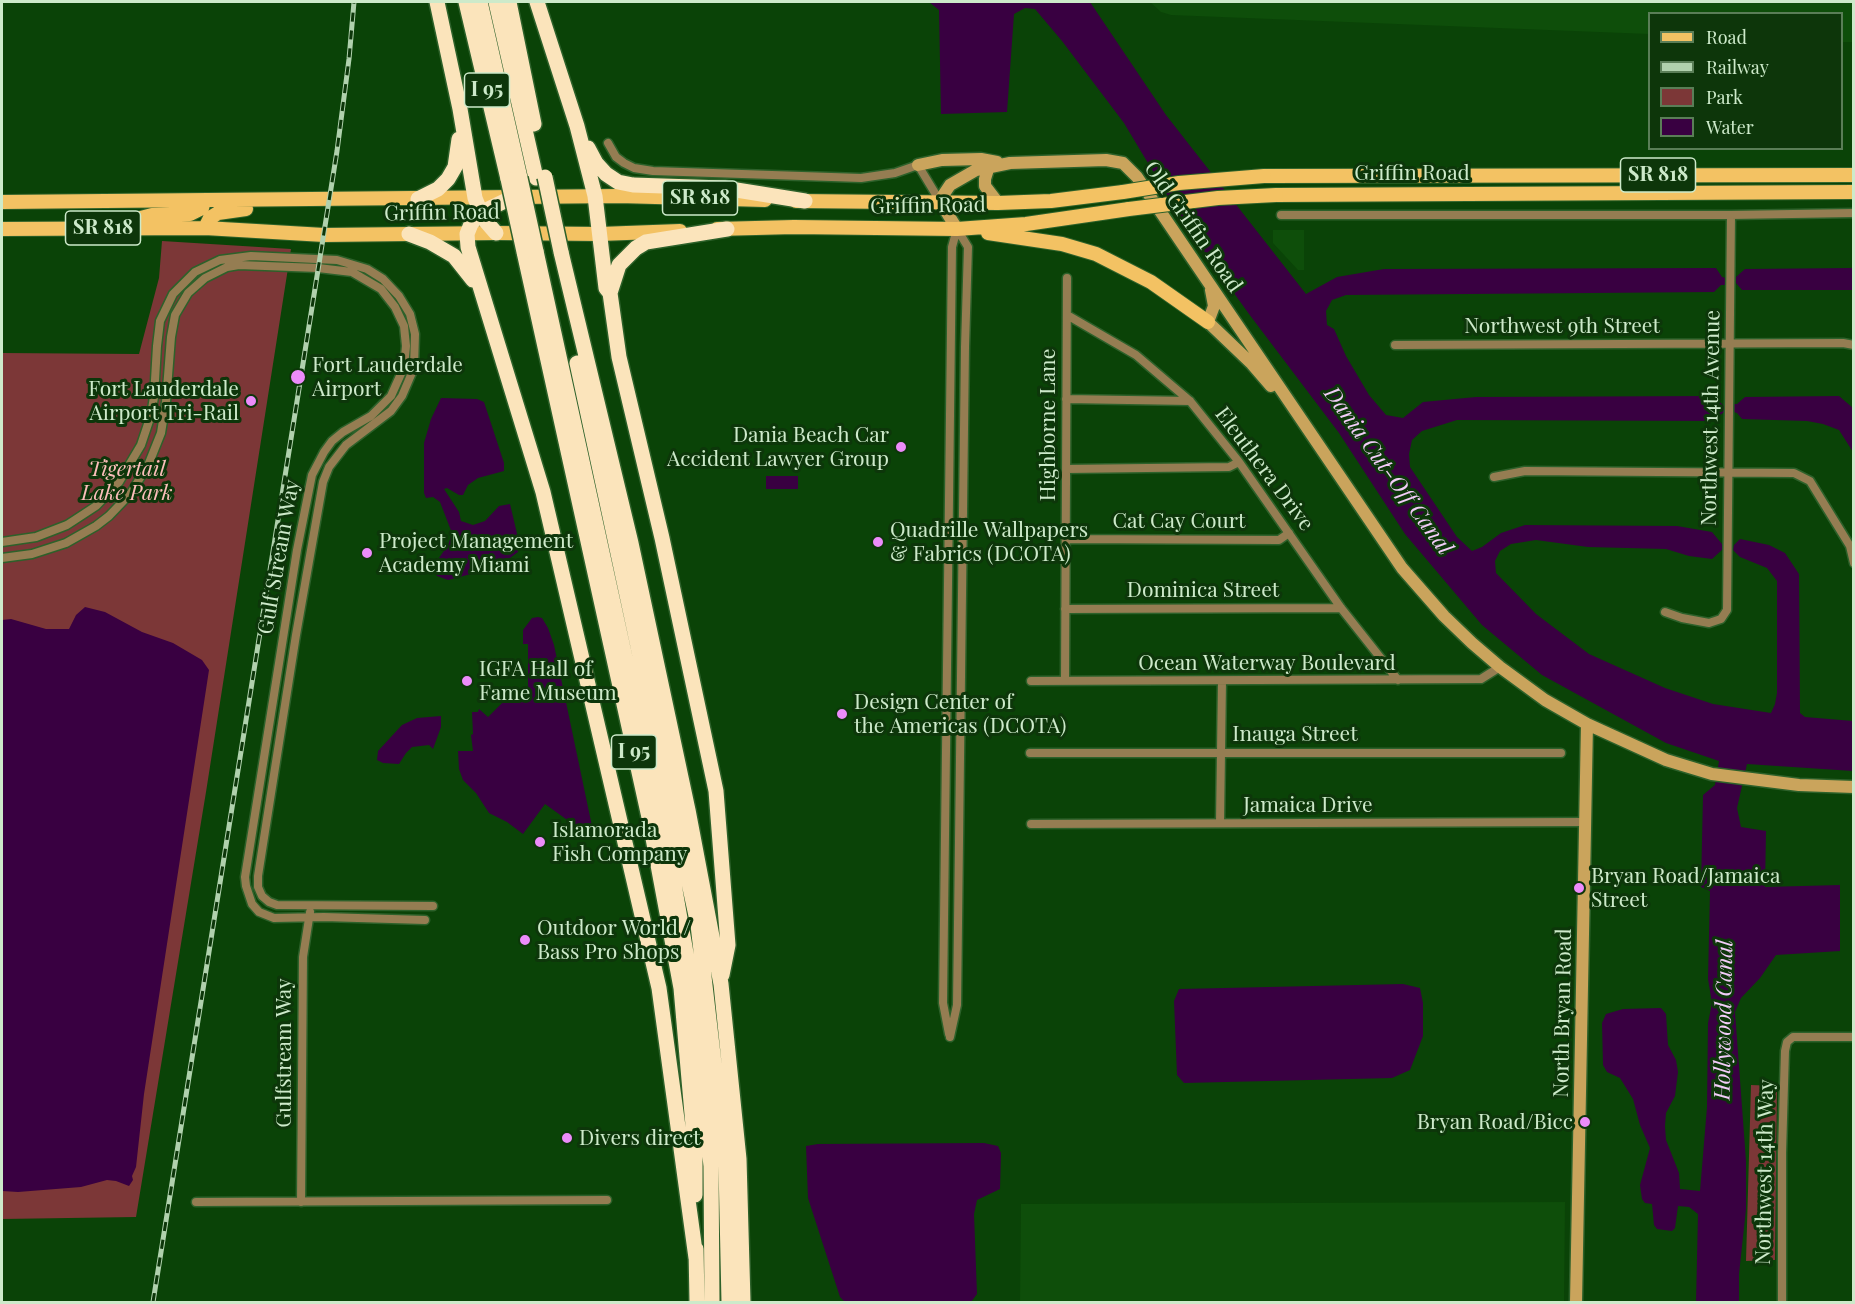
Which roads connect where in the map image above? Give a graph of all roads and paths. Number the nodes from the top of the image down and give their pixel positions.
1 (437, 2) edge
2 (466, 2) edge
3 (480, 2) edge
4 (496, 2) edge
5 (509, 2) edge
6 (537, 2) edge
7 (460, 109) junction
8 (581, 140) junction
9 (608, 143) dead end
10 (1010, 164) junction
11 (918, 165) junction
12 (989, 166) junction
13 (1854, 174) edge
14 (514, 178) junction
15 (541, 178) junction
16 (1854, 192) edge
17 (595, 196) junction
18 (475, 198) junction
19 (511, 198) junction
20 (418, 199) junction
21 (204, 201) junction
22 (283, 201) junction
23 (805, 201) junction
24 (2, 202) edge
25 (941, 203) junction
26 (998, 203) junction
27 (480, 213) junction
28 (1854, 213) edge
29 (1281, 215) dead end
30 (1731, 215) junction
31 (102, 228) junction
32 (205, 228) junction
33 (2, 229) edge
34 (727, 229) junction
35 (957, 229) junction
36 (496, 232) junction
37 (409, 234) junction
38 (467, 234) junction
39 (600, 234) junction
40 (530, 251) junction
41 (557, 251) junction
42 (1067, 278) dead end
43 (1210, 287) junction
44 (482, 292) junction
45 (610, 293) junction
46 (1067, 315) junction
47 (1208, 322) junction
48 (1729, 344) junction
49 (1395, 345) dead end
50 (1854, 345) edge
51 (1066, 399) junction
52 (1190, 401) junction
53 (1304, 426) junction
54 (1239, 462) junction
55 (1066, 469) junction
56 (1728, 473) junction
57 (1494, 477) dead end
58 (1289, 532) junction
59 (1066, 538) junction
60 (2, 542) edge
61 (2, 558) edge
62 (1854, 563) edge
63 (1341, 608) junction
64 (1065, 609) junction
65 (1665, 612) dead end
66 (1500, 667) junction
67 (1398, 680) junction
68 (1031, 681) dead end
69 (1065, 681) junction
70 (1222, 681) junction
71 (1587, 724) junction
72 (1221, 752) junction
73 (1030, 753) dead end
74 (1561, 753) dead end
75 (1854, 787) edge
76 (1586, 822) junction
77 (1220, 823) junction
78 (1031, 824) dead end
79 (312, 905) junction
80 (433, 906) dead end
81 (309, 917) junction
82 (425, 920) dead end
83 (721, 984) junction
84 (1854, 1037) edge
85 (607, 1200) dead end
86 (196, 1202) dead end
87 (301, 1202) junction
88 (696, 1258) junction
89 (697, 1302) edge
90 (712, 1302) edge
91 (729, 1302) edge
92 (743, 1302) edge
93 (1576, 1302) edge
94 (1782, 1302) edge

1 - 7 highway
2 - 14 highway, I 95
3 - 14 highway
4 - 15 highway
5 - 15 highway, I 95
6 - 8 highway
7 - 18 highway
7 - 20 highway
8 - 17 highway
8 - 23 highway
9 - 11 street
10 - 11 street
10 - 12 street, Old Griffin Road
10 - 43 street, Old Griffin Road
11 - 25 street
12 - 25 street, Old Griffin Road
12 - 26 street
13 - 26 main road, Griffin Road / SR 818, bridge
14 - 40 highway, I 95, bridge
15 - 41 highway, I 95, bridge
16 - 35 main road, Griffin Road / SR 818, bridge
17 - 19 main road, Griffin Road / SR 818
17 - 23 main road, Griffin Road / SR 818
17 - 39 highway
18 - 19 main road, Griffin Road / SR 818
18 - 20 main road, Griffin Road / SR 818
18 - 27 highway
19 - 27 highway
20 - 22 main road, Griffin Road / SR 818
21 - 22 main road, Griffin Road / SR 818
21 - 24 main road, Griffin Road / SR 818
21 - 31 main road
22 - 32 main road
23 - 25 main road, Griffin Road / SR 818
25 - 26 main road, Griffin Road / SR 818
25 - 35 street
27 - 36 highway
27 - 38 highway
28 - 30 street
29 - 30 street
30 - 48 street, Northwest 14th Avenue
31 - 32 main road, Griffin Road / SR 818
31 - 33 main road, Griffin Road / SR 818
32 - 37 main road, Griffin Road / SR 818
34 - 35 main road, Griffin Road / SR 818
34 - 39 main road, Griffin Road / SR 818
34 - 45 highway
35 - 35 street
35 - 47 main road
36 - 38 main road, Griffin Road / SR 818
36 - 39 main road, Griffin Road / SR 818
37 - 38 main road, Griffin Road / SR 818
37 - 44 highway
38 - 44 highway
39 - 45 highway
40 - 88 highway, I 95
40 - 90 highway
41 - 83 highway, I 95
41 - 91 highway
42 - 46 street, Highborne Lane
43 - 47 street
43 - 53 street, Old Griffin Road
44 - 88 highway
45 - 83 highway
46 - 51 street, Highborne Lane
46 - 52 street, Eleuthera Drive
47 - 53 street, Old Griffin Road
48 - 49 street, Northwest 9th Street
48 - 50 street, Northwest 9th Street
48 - 56 street, Northwest 14th Avenue
51 - 52 street
51 - 55 street, Highborne Lane
52 - 54 street, Eleuthera Drive
53 - 66 street, Old Griffin Road
54 - 55 street
54 - 58 street, Eleuthera Drive
55 - 59 street, Highborne Lane
56 - 57 street
56 - 62 street
56 - 65 street, Northwest 14th Avenue
58 - 59 street, Cat Cay Court
58 - 63 street, Eleuthera Drive
59 - 64 street, Highborne Lane
60 - 79 street, Gulf Stream Way
61 - 81 street, Gulf Stream Way
63 - 64 street, Dominica Street
63 - 67 street, Eleuthera Drive
64 - 69 street, Highborne Lane
66 - 67 street, Ocean Waterway Boulevard
66 - 71 street, Old Griffin Road
67 - 70 street, Ocean Waterway Boulevard
68 - 69 street, Ocean Waterway Boulevard
69 - 70 street, Ocean Waterway Boulevard
70 - 72 street
71 - 75 street, Old Griffin Road
71 - 76 street, North Bryan Road
72 - 73 street, Inauga Street
72 - 74 street, Inauga Street
72 - 77 street
76 - 77 street, Jamaica Drive
76 - 93 street, North Bryan Road
77 - 78 street, Jamaica Drive
79 - 80 street, Gulf Stream Way
79 - 81 street, Gulfstream Way
81 - 82 street, Gulf Stream Way
81 - 87 street, Gulfstream Way
83 - 92 highway, I 95
84 - 94 street, Northwest 14th Way
85 - 87 street
86 - 87 street
88 - 89 highway, I 95

